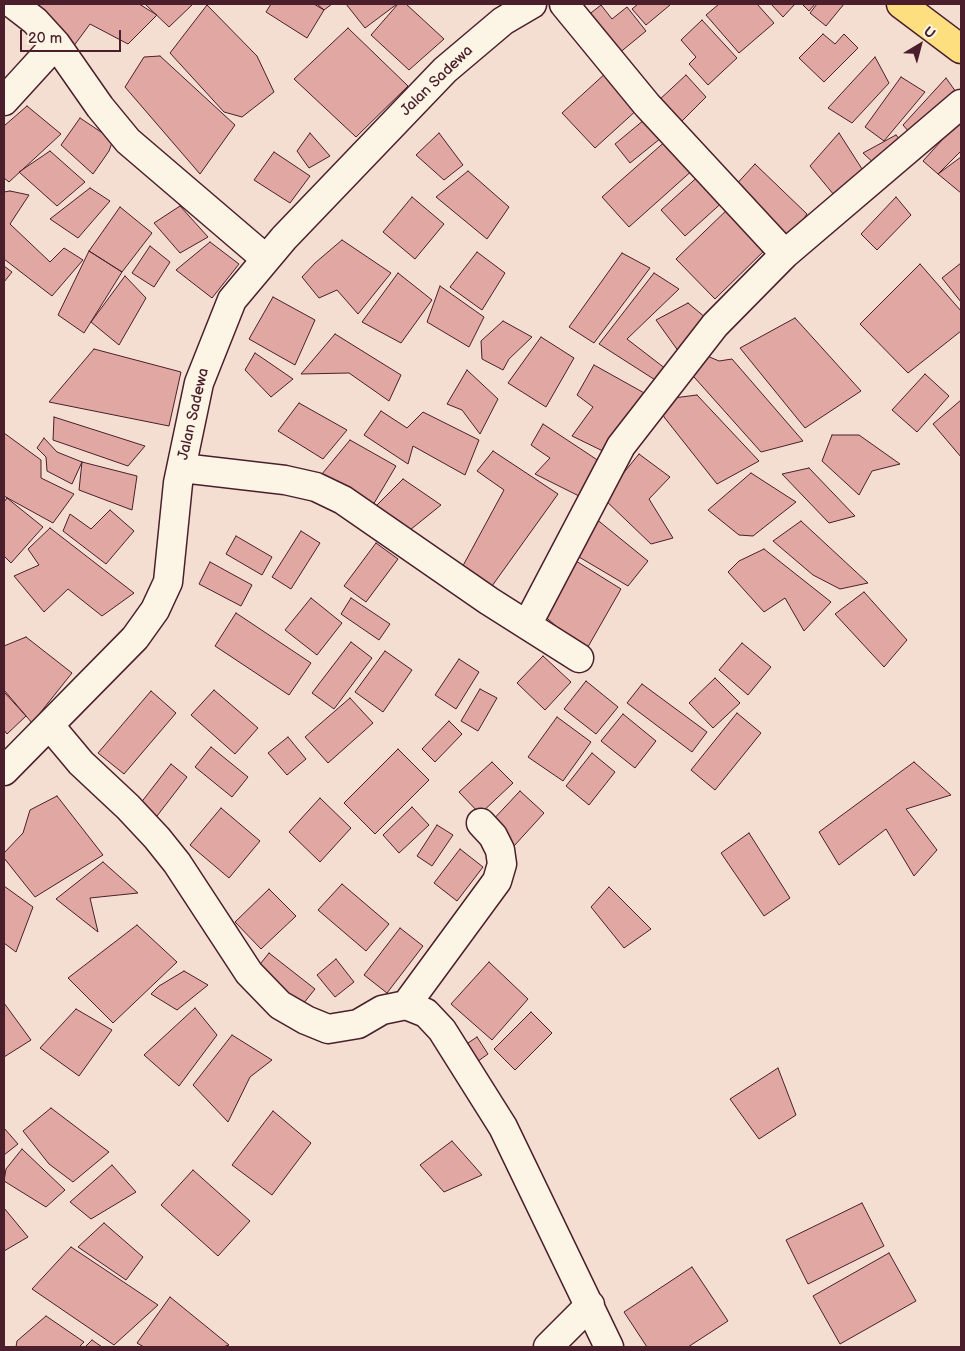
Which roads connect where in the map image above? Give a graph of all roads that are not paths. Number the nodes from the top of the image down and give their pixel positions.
1 (13, 4) edge
2 (532, 4) edge
3 (564, 4) edge
4 (902, 4) edge
5 (56, 44) junction
6 (961, 49) edge
7 (4, 101) edge
8 (961, 104) edge
9 (785, 254) junction
10 (266, 259) junction
11 (182, 468) junction
12 (527, 625) junction
13 (579, 658) dead end
14 (56, 733) junction
15 (4, 771) edge
16 (481, 823) dead end
17 (406, 1005) junction
18 (590, 1305) junction
19 (548, 1347) edge
20 (609, 1347) edge

1 - 5 street
2 - 10 street, Jalan Sadewa
3 - 9 street
4 - 6 main road
5 - 7 street
5 - 10 street
8 - 9 street
9 - 12 street
10 - 11 street, Jalan Sadewa
11 - 12 street
11 - 14 street, Jalan Sadewa
12 - 13 street
14 - 15 street, Jalan Sadewa
14 - 17 street
16 - 17 street
17 - 18 street
18 - 19 street
18 - 20 street

